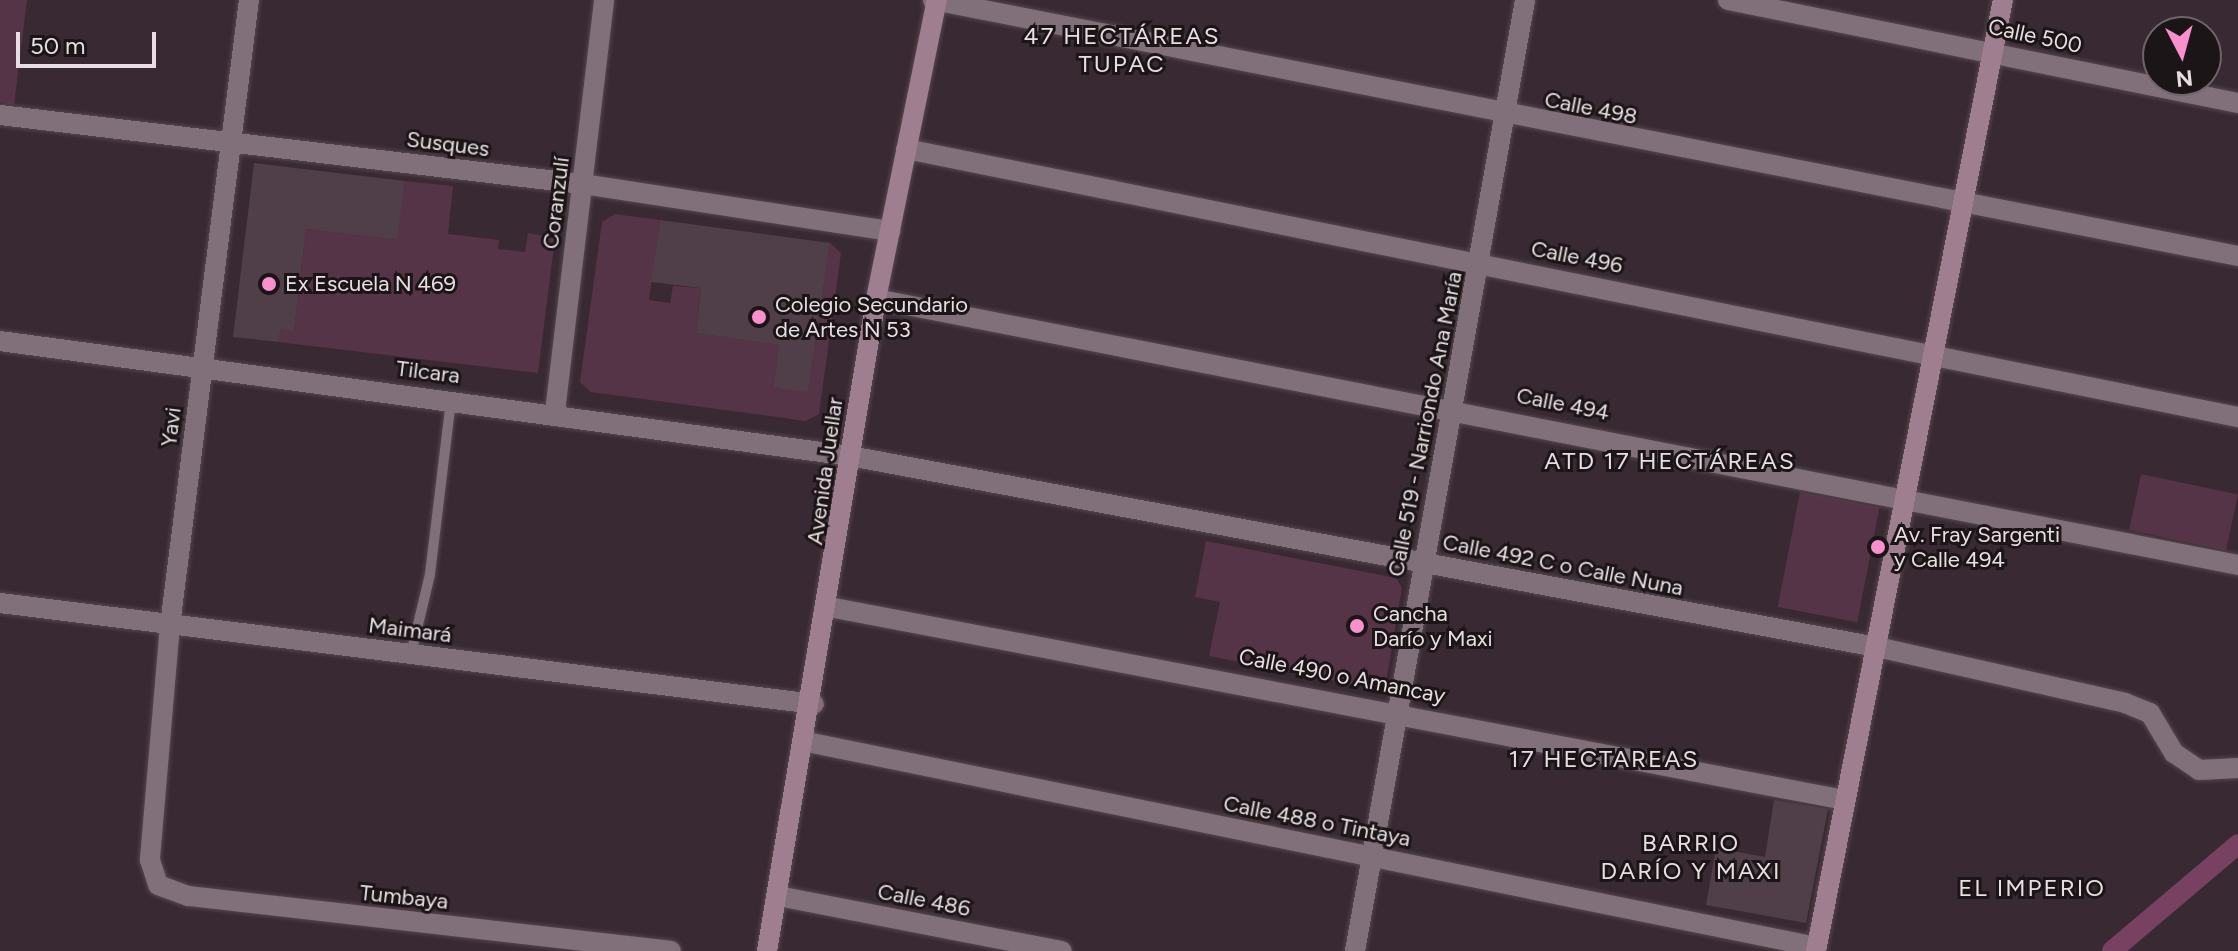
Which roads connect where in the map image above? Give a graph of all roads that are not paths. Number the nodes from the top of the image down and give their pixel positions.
1 (249, 0) edge
2 (604, 0) edge
3 (1525, 0) edge
4 (1728, 0) edge
5 (2003, 0) edge
6 (935, 1) edge
7 (1992, 51) junction
8 (2238, 103) edge
9 (0, 115) edge
10 (1503, 116) junction
11 (231, 143) junction
12 (906, 149) junction
13 (582, 184) junction
14 (1965, 202) junction
15 (890, 231) junction
16 (2238, 256) edge
17 (1479, 262) junction
18 (876, 299) junction
19 (0, 341) edge
20 (1934, 352) junction
21 (202, 368) junction
22 (451, 399) junction
23 (1452, 407) junction
24 (555, 412) junction
25 (2238, 417) edge
26 (850, 456) junction
27 (1906, 496) junction
28 (1422, 563) junction
29 (2238, 565) edge
30 (0, 603) edge
31 (829, 607) junction
32 (170, 625) junction
33 (1877, 647) junction
34 (411, 654) junction
35 (814, 704) junction
36 (1397, 710) junction
37 (807, 742) junction
38 (2238, 768) edge
39 (1845, 800) junction
40 (1373, 857) junction
41 (150, 860) joint
42 (778, 896) junction
43 (1816, 949) edge
44 (671, 951) edge
45 (767, 951) edge
46 (1062, 951) edge
47 (1355, 951) edge

1 - 11 street, Yavi
2 - 13 street, Coranzulí
3 - 10 street, Calle 519 - Narriondo Ana María
4 - 7 street, Calle 500
5 - 7 street
6 - 10 street, Calle 498
6 - 12 street, Avenida Juellar
7 - 8 street, Calle 500
7 - 14 street
9 - 11 street, Susques
10 - 14 street, Calle 498
10 - 17 street, Calle 519 - Narriondo Ana María
11 - 13 street, Susques
11 - 21 street, Yavi
12 - 15 street, Avenida Juellar
12 - 17 street, Calle 496
13 - 15 street, Susques
13 - 24 street, Coranzulí
14 - 16 street, Calle 498
14 - 20 street
15 - 18 street, Avenida Juellar
17 - 20 street, Calle 496
17 - 23 street, Calle 519 - Narriondo Ana María
18 - 23 street, Calle 494
18 - 26 street, Avenida Juellar
19 - 21 street, Tilcara
20 - 25 street, Calle 496
20 - 27 street
21 - 22 street, Tilcara
21 - 32 street, Yavi
22 - 24 street, Tilcara
22 - 34 lane
23 - 27 street, Calle 494
23 - 28 street, Calle 519 - Narriondo Ana María
24 - 26 street, Tilcara
26 - 28 street, Calle 492 C o Calle Nuna
26 - 31 street, Avenida Juellar
27 - 29 street, Calle 494
27 - 33 street
28 - 33 street, Calle 492 C o Calle Nuna
28 - 36 street, Calle 519 - Narriondo Ana María
30 - 32 street, Maimará
31 - 35 street, Avenida Juellar
31 - 36 street, Calle 490 o Amancay
32 - 34 street, Maimará
32 - 41 street, Yavi
33 - 38 street, Calle 492 C o Calle Nuna
33 - 39 street
34 - 35 street, Maimará
35 - 37 street, Avenida Juellar
36 - 39 street, Calle 490 o Amancay
36 - 40 street, Calle 519 - Narriondo Ana María
37 - 40 street, Calle 488 o Tintaya
37 - 42 street, Avenida Juellar
39 - 43 street
40 - 43 street, Calle 488 o Tintaya
40 - 47 street, Calle 519 - Narriondo Ana María
41 - 44 street, Tumbaya
42 - 45 street, Avenida Juellar
42 - 46 street, Calle 486

